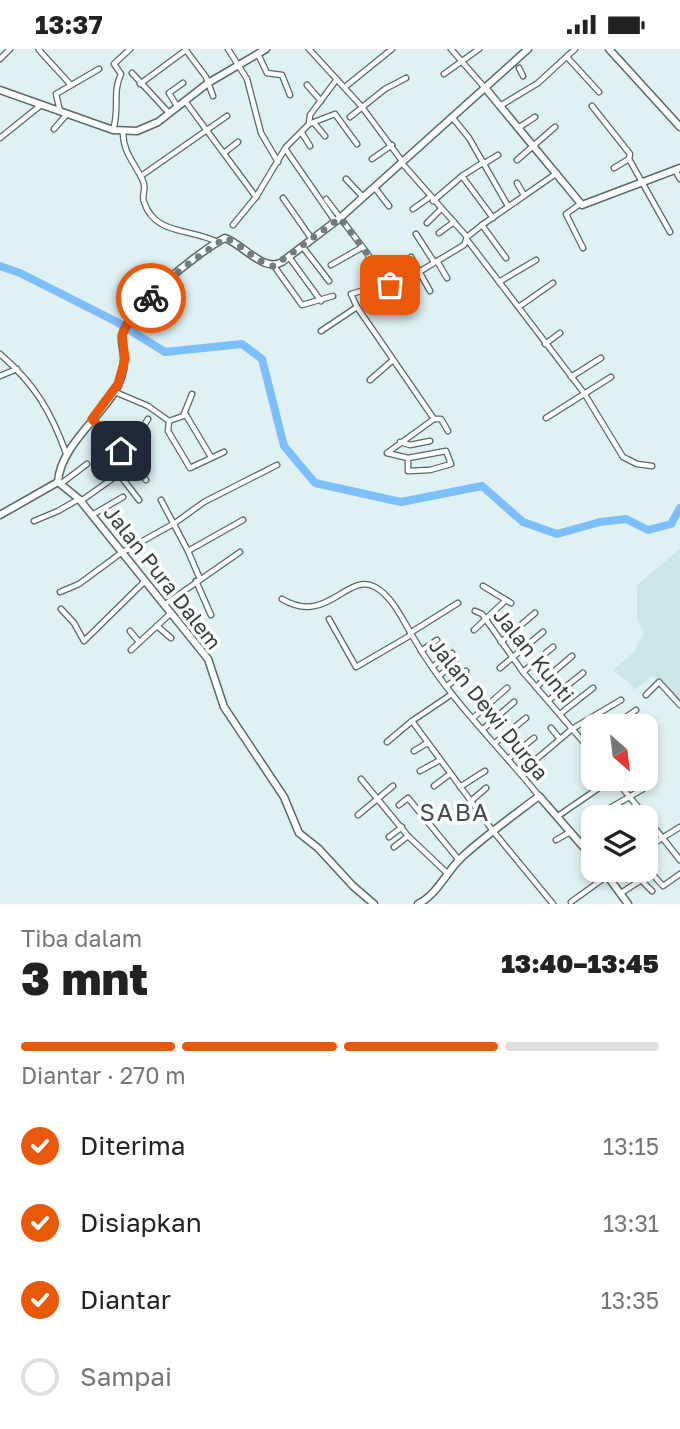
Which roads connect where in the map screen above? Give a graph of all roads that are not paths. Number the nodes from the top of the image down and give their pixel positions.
1 (10, 49) edge
2 (130, 49) edge
3 (186, 49) edge
4 (228, 49) edge
5 (266, 49) edge
6 (309, 49) edge
7 (393, 49) edge
8 (451, 49) edge
9 (479, 49) edge
10 (528, 49) edge
11 (575, 49) edge
12 (609, 49) edge
13 (39, 50) edge
14 (258, 54) junction
15 (567, 57) junction
16 (0, 59) edge
17 (462, 62) junction
18 (239, 65) junction
19 (519, 68) dead end
20 (99, 69) dead end
21 (132, 73) dead end
22 (444, 74) dead end
23 (523, 76) dead end
24 (406, 78) dead end
25 (337, 79) junction
26 (183, 83) dead end
27 (208, 83) junction
28 (70, 84) junction
29 (140, 84) junction
30 (307, 85) dead end
31 (345, 87) junction
32 (486, 89) junction
33 (0, 90) edge
34 (599, 92) dead end
35 (290, 95) dead end
36 (213, 96) dead end
37 (185, 101) junction
38 (321, 101) junction
39 (42, 104) junction
40 (177, 106) junction
41 (592, 106) dead end
42 (362, 107) junction
43 (499, 107) junction
44 (60, 111) junction
45 (169, 113) junction
46 (68, 114) junction
47 (227, 116) dead end
48 (452, 116) junction
49 (535, 117) dead end
50 (346, 121) junction
51 (312, 123) junction
52 (555, 127) dead end
53 (680, 127) edge
54 (518, 128) junction
55 (54, 129) dead end
56 (208, 129) junction
57 (113, 130) junction
58 (123, 132) junction
59 (302, 133) junction
60 (325, 137) dead end
61 (0, 138) edge
62 (238, 142) dead end
63 (357, 144) dead end
64 (392, 145) junction
65 (533, 145) junction
66 (310, 146) dead end
67 (286, 150) junction
68 (224, 153) junction
69 (498, 155) dead end
70 (372, 159) dead end
71 (629, 159) junction
72 (517, 160) dead end
73 (402, 161) junction
74 (278, 162) junction
75 (484, 162) junction
76 (614, 168) dead end
77 (678, 169) edge
78 (557, 173) junction
79 (141, 176) junction
80 (463, 176) junction
81 (346, 179) dead end
82 (680, 179) edge
83 (517, 183) dead end
84 (640, 184) junction
85 (375, 188) junction
86 (524, 195) junction
87 (256, 197) junction
88 (283, 198) dead end
89 (363, 198) junction
90 (326, 199) dead end
91 (431, 199) junction
92 (580, 204) junction
93 (389, 206) dead end
94 (508, 206) junction
95 (413, 209) dead end
96 (445, 210) junction
97 (492, 218) junction
98 (338, 220) junction
99 (454, 222) junction
100 (427, 223) dead end
101 (233, 225) dead end
102 (482, 225) junction
103 (670, 232) dead end
104 (439, 233) dead end
105 (416, 234) dead end
106 (311, 238) junction
107 (468, 239) junction
108 (217, 242) junction
109 (301, 245) junction
110 (361, 248) junction
111 (583, 248) dead end
112 (288, 256) junction
113 (411, 257) dead end
114 (506, 258) dead end
115 (536, 260) dead end
116 (435, 261) junction
117 (331, 265) dead end
118 (274, 266) junction
119 (419, 272) junction
120 (447, 278) dead end
121 (329, 281) dead end
122 (499, 282) junction
123 (553, 283) dead end
124 (385, 284) junction
125 (430, 291) dead end
126 (333, 296) dead end
127 (321, 301) junction
128 (520, 306) junction
129 (357, 307) junction
130 (321, 331) dead end
131 (560, 333) dead end
132 (545, 344) junction
133 (0, 354) edge
134 (601, 358) dead end
135 (393, 360) junction
136 (17, 369) junction
137 (0, 376) edge
138 (571, 377) junction
139 (611, 377) dead end
140 (370, 380) dead end
141 (115, 392) junction
142 (584, 393) junction
143 (192, 394) dead end
144 (184, 414) junction
145 (545, 418) dead end
146 (92, 419) junction
147 (148, 419) dead end
148 (434, 419) junction
149 (169, 421) junction
150 (448, 432) dead end
151 (138, 435) junction
152 (429, 441) dead end
153 (399, 442) junction
154 (146, 445) dead end
155 (121, 451) junction
156 (224, 452) dead end
157 (68, 457) junction
158 (211, 457) junction
159 (408, 457) junction
160 (87, 464) dead end
161 (277, 465) dead end
162 (652, 465) dead end
163 (146, 480) dead end
164 (60, 482) junction
165 (123, 497) dead end
166 (79, 500) junction
167 (139, 500) dead end
168 (161, 500) dead end
169 (0, 515) edge
170 (92, 515) junction
171 (243, 520) dead end
172 (34, 521) dead end
173 (175, 523) junction
174 (188, 551) junction
175 (240, 552) dead end
176 (121, 553) junction
177 (198, 580) junction
178 (144, 582) junction
179 (483, 586) dead end
180 (60, 592) dead end
181 (282, 600) dead end
182 (458, 603) dead end
183 (164, 605) junction
184 (61, 609) dead end
185 (475, 611) dead end
186 (172, 613) junction
187 (536, 613) dead end
188 (211, 615) dead end
189 (329, 619) dead end
190 (487, 621) junction
191 (157, 626) junction
192 (474, 630) dead end
193 (130, 631) dead end
194 (543, 632) dead end
195 (411, 634) junction
196 (171, 638) dead end
197 (437, 640) dead end
198 (139, 642) junction
199 (501, 642) junction
200 (554, 647) dead end
201 (131, 650) dead end
202 (421, 652) junction
203 (452, 653) dead end
204 (572, 656) dead end
205 (513, 659) junction
206 (455, 663) dead end
207 (432, 667) junction
208 (500, 668) dead end
209 (466, 671) dead end
210 (523, 672) junction
211 (583, 673) dead end
212 (439, 676) junction
213 (447, 686) junction
214 (536, 687) junction
215 (507, 688) dead end
216 (593, 688) dead end
217 (452, 694) junction
218 (646, 695) dead end
219 (549, 700) junction
220 (621, 700) dead end
221 (514, 702) dead end
222 (680, 705) edge
223 (636, 710) dead end
224 (560, 714) junction
225 (630, 714) edge
226 (473, 718) junction
227 (526, 718) dead end
228 (412, 721) junction
229 (483, 729) junction
230 (551, 729) dead end
231 (572, 729) junction
232 (534, 738) dead end
233 (560, 739) junction
234 (581, 739) edge
235 (387, 742) dead end
236 (427, 743) junction
237 (495, 743) junction
238 (414, 751) dead end
239 (508, 759) junction
240 (440, 760) junction
241 (420, 771) dead end
242 (485, 771) dead end
243 (520, 773) junction
244 (450, 774) junction
245 (361, 779) dead end
246 (393, 786) dead end
247 (434, 786) dead end
248 (460, 787) junction
249 (486, 788) dead end
250 (596, 791) edge
251 (624, 791) edge
252 (640, 791) edge
253 (540, 796) junction
254 (629, 797) junction
255 (377, 800) junction
256 (471, 801) junction
257 (399, 805) dead end
258 (615, 805) edge
259 (636, 805) edge
260 (358, 815) dead end
261 (558, 817) junction
262 (402, 827) junction
263 (680, 827) edge
264 (493, 831) junction
265 (571, 831) junction
266 (658, 832) edge
267 (408, 836) junction
268 (389, 837) dead end
269 (663, 838) junction
270 (556, 840) dead end
271 (658, 841) edge
272 (581, 843) edge
273 (394, 847) dead end
274 (459, 860) junction
275 (680, 860) edge
276 (448, 874) junction
277 (680, 874) edge
278 (658, 880) edge
279 (593, 882) edge
280 (613, 882) edge
281 (638, 882) edge
282 (643, 882) edge
283 (652, 891) dead end
284 (621, 893) junction
285 (571, 902) dead end
286 (374, 904) edge
287 (418, 904) edge
288 (553, 904) edge
289 (628, 904) edge

1 - 16 street
2 - 57 street
3 - 27 street
3 - 29 street
4 - 18 street
5 - 14 street
6 - 25 street
7 - 31 street
8 - 17 street
9 - 17 street
10 - 32 street
11 - 15 street
12 - 53 street
13 - 28 street
14 - 18 street
14 - 35 street
15 - 34 street
15 - 43 street
17 - 22 street
17 - 32 street
18 - 27 street
18 - 74 street
19 - 23 street
20 - 28 street
21 - 29 street
24 - 42 street
25 - 31 street
25 - 38 street
26 - 40 street
27 - 36 street
27 - 37 street
28 - 44 street
29 - 45 street
30 - 38 street
31 - 42 street
32 - 43 street
32 - 48 street
33 - 39 street
37 - 40 street
37 - 56 street
38 - 51 street
39 - 44 street
39 - 61 street
40 - 45 street
41 - 71 street
42 - 50 street
42 - 64 street
43 - 54 street
44 - 46 street
45 - 58 street
46 - 55 street
46 - 57 street
47 - 56 street
48 - 73 street
48 - 75 street
49 - 54 street
50 - 51 street
50 - 63 street
51 - 59 street
51 - 60 street
52 - 65 street
54 - 65 street
56 - 68 street
56 - 79 street
57 - 58 street
58 - 79 street
59 - 66 street
59 - 67 street
62 - 68 street
64 - 70 street
64 - 73 street
65 - 72 street
65 - 78 street
67 - 74 street
67 - 98 street
68 - 87 street
69 - 75 street
71 - 76 street
71 - 84 street
73 - 85 street
73 - 91 street
74 - 87 street
75 - 80 street
75 - 94 street
77 - 82 street
77 - 84 street
78 - 86 street
78 - 92 street
79 - 108 street
80 - 91 street
80 - 97 street
81 - 89 street
83 - 86 street
84 - 92 street
84 - 103 street
85 - 89 street
85 - 93 street
86 - 94 street
87 - 101 street
88 - 106 street
89 - 98 street
90 - 98 street
91 - 95 street
91 - 96 street
92 - 111 street
94 - 97 street
96 - 99 street
96 - 100 street
97 - 102 street
98 - 106 street
98 - 110 street
99 - 104 street
99 - 107 street
102 - 107 street
102 - 114 street
105 - 116 street
106 - 109 street
107 - 116 street
107 - 122 street
108 - 118 street
108 - 141 street
109 - 112 street
109 - 121 street
110 - 117 street
110 - 124 street
112 - 118 street
112 - 127 street
113 - 119 street
115 - 122 street
116 - 119 street
116 - 120 street
118 - 127 street
119 - 124 street
119 - 125 street
122 - 128 street
123 - 128 street
124 - 129 street
126 - 127 street
128 - 132 street
129 - 130 street
129 - 135 street
131 - 132 street
132 - 138 street
133 - 136 street
134 - 138 street
135 - 140 street
135 - 148 street
136 - 137 street
136 - 157 street
138 - 142 street
139 - 142 street
141 - 146 street
141 - 149 street
142 - 145 street
142 - 162 street
143 - 144 street
144 - 149 street
144 - 158 street
146 - 155 street
146 - 157 street
147 - 151 street
148 - 150 street
148 - 153 street
149 - 158 street
151 - 154 street
151 - 155 street
152 - 153 street
153 - 159 street
155 - 163 street
156 - 158 street
157 - 164 street
159 - 159 street
160 - 164 street
161 - 173 street
164 - 166 street, Jalan Pura Dalem
164 - 169 street
165 - 170 street
166 - 167 street
166 - 170 street, Jalan Pura Dalem
166 - 172 street
168 - 173 street
170 - 176 street, Jalan Pura Dalem
171 - 174 street
173 - 174 street
173 - 176 street
174 - 177 street
175 - 177 street
176 - 178 street, Jalan Pura Dalem
176 - 180 street
177 - 183 street
177 - 188 street
178 - 183 street, Jalan Pura Dalem
178 - 184 street
179 - 190 street
181 - 195 street, Jalan Dewi Durga
182 - 195 street
183 - 186 street, Jalan Pura Dalem
185 - 190 street, Jalan Kunti
186 - 191 street
186 - 286 street, Jalan Pura Dalem
187 - 199 street
189 - 195 street
190 - 192 street
190 - 199 street, Jalan Kunti
191 - 196 street
191 - 198 street
193 - 198 street
194 - 205 street
195 - 202 street, Jalan Dewi Durga
197 - 202 street
198 - 201 street
199 - 205 street, Jalan Kunti
200 - 210 street
202 - 207 street, Jalan Dewi Durga
203 - 207 street
204 - 214 street
205 - 208 street
205 - 210 street, Jalan Kunti
206 - 212 street
207 - 212 street, Jalan Dewi Durga
209 - 213 street
210 - 214 street, Jalan Kunti
211 - 219 street
212 - 213 street, Jalan Dewi Durga
213 - 217 street, Jalan Dewi Durga
214 - 219 street, Jalan Kunti
215 - 226 street
216 - 224 street
217 - 226 street, Jalan Dewi Durga
217 - 228 street
218 - 222 street
219 - 224 street, Jalan Kunti
220 - 231 street
221 - 229 street
223 - 225 street
224 - 231 street, Jalan Kunti
226 - 229 street, Jalan Dewi Durga
227 - 237 street
228 - 235 street
228 - 236 street
229 - 237 street, Jalan Dewi Durga
230 - 233 street
231 - 233 street
231 - 234 street, Jalan Kunti
232 - 239 street
233 - 243 street
236 - 238 street
236 - 240 street
237 - 239 street, Jalan Dewi Durga
239 - 243 street, Jalan Dewi Durga
240 - 241 street
240 - 244 street
242 - 248 street
243 - 253 street, Jalan Dewi Durga
244 - 247 street
244 - 248 street
245 - 255 street
246 - 255 street
248 - 256 street
249 - 256 street
250 - 261 street
251 - 254 street
252 - 254 street
253 - 261 street
253 - 264 street
254 - 258 street
254 - 259 street
255 - 260 street
255 - 262 street
256 - 264 street
257 - 274 street
261 - 265 street
262 - 267 street
262 - 268 street
263 - 269 street
264 - 274 street
264 - 288 street
265 - 270 street
265 - 272 street
266 - 269 street
267 - 273 street
267 - 276 street
269 - 271 street
269 - 275 street
274 - 276 street
276 - 287 street
277 - 278 street
279 - 285 street
280 - 284 street
281 - 284 street
282 - 283 street
284 - 289 street

